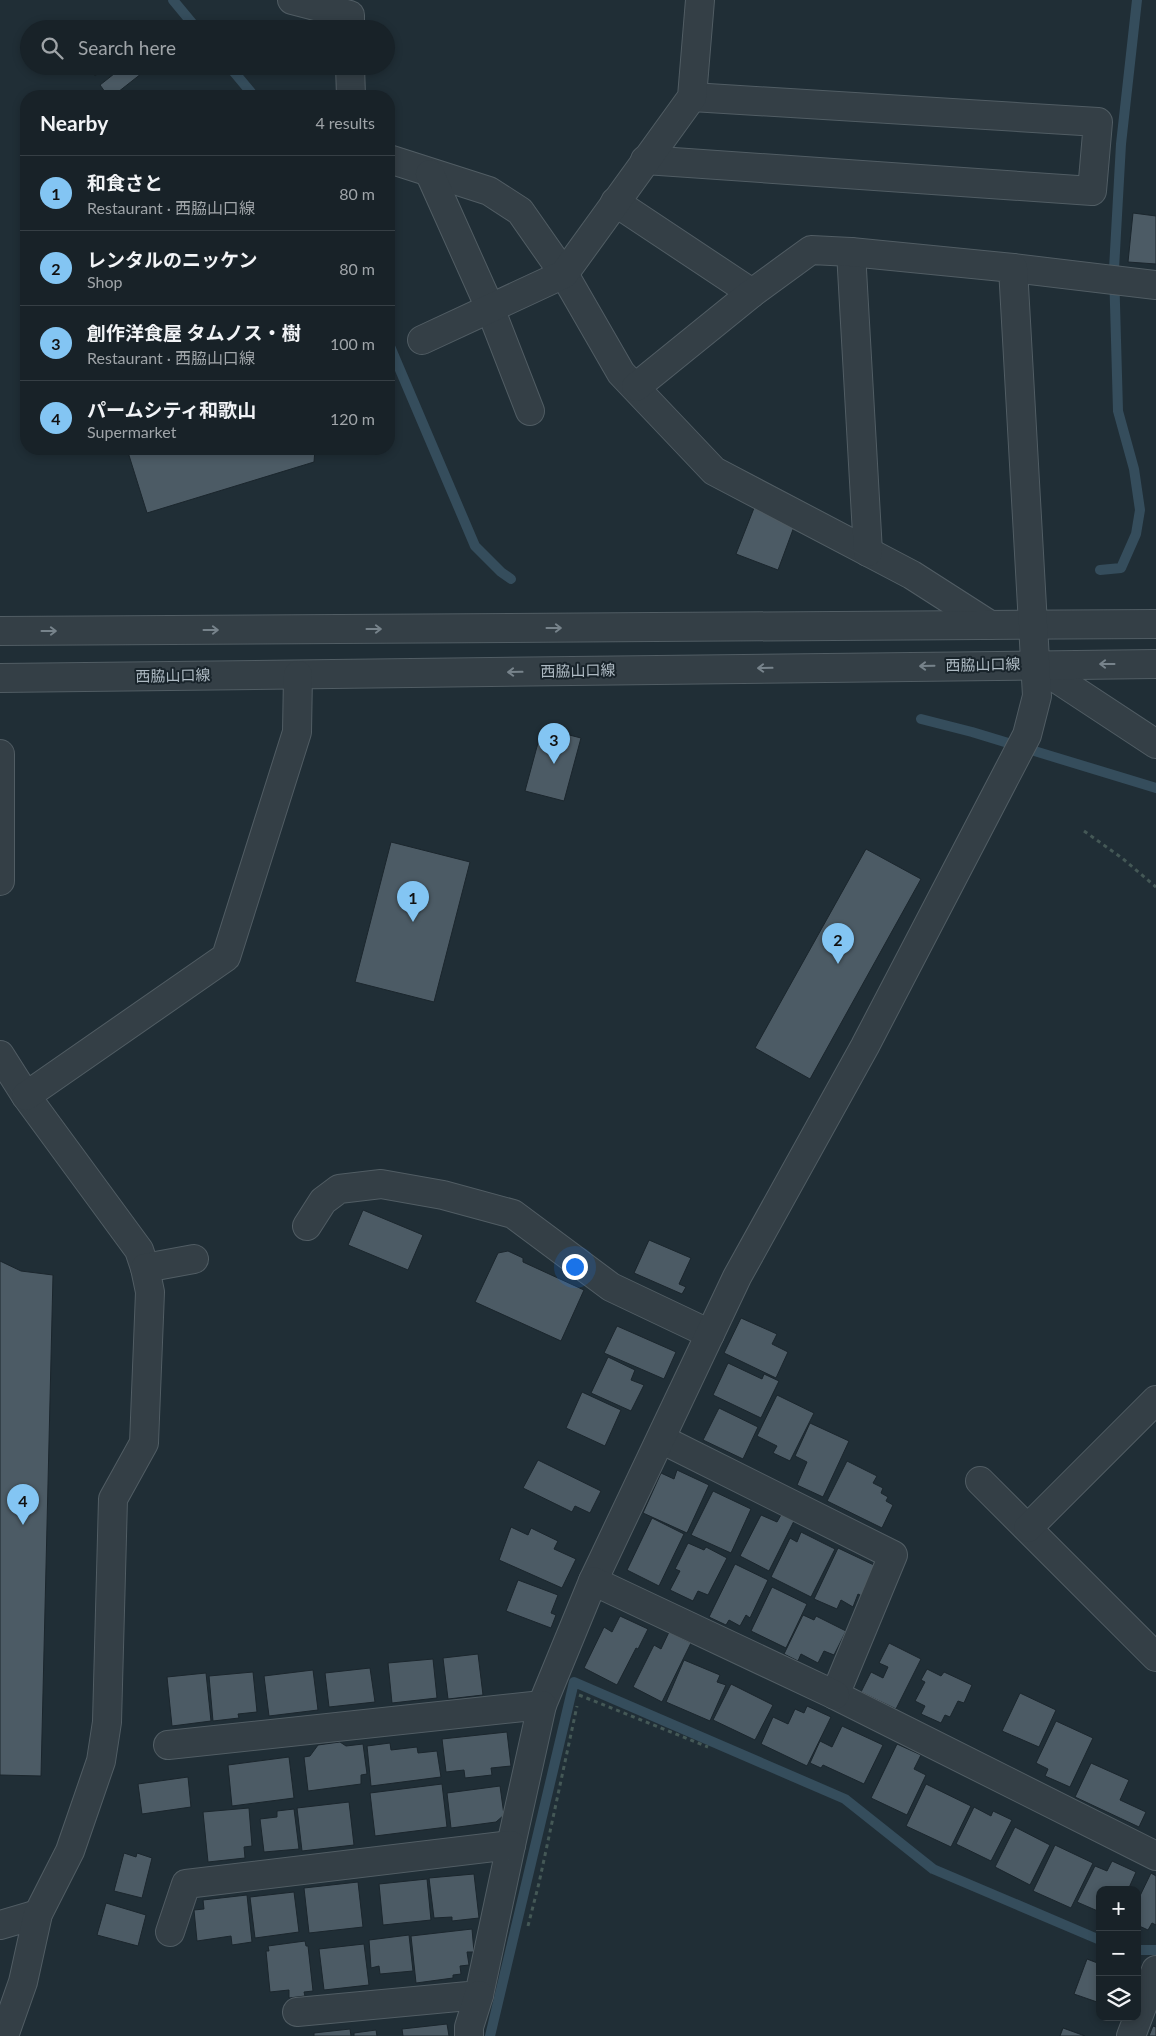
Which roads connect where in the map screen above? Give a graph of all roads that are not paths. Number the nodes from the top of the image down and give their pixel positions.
1 (292, 0) edge
2 (700, 0) edge
3 (350, 20) edge
4 (350, 75) edge
5 (351, 90) edge
6 (692, 97) junction
7 (645, 160) junction
8 (395, 161) edge
9 (430, 174) junction
10 (615, 202) junction
11 (851, 252) junction
12 (1013, 268) junction
13 (564, 274) junction
14 (1156, 285) edge
15 (752, 293) junction
16 (490, 308) junction
17 (422, 340) dead end
18 (636, 386) junction
19 (530, 411) dead end
20 (868, 552) junction
21 (1156, 624) edge
22 (990, 625) junction
23 (1033, 625) junction
24 (0, 631) edge
25 (1156, 664) edge
26 (1036, 665) junction
27 (298, 675) junction
28 (0, 678) edge
29 (1156, 744) edge
30 (0, 754) edge
31 (0, 881) edge
32 (0, 1056) edge
33 (26, 1096) junction
34 (307, 1226) dead end
35 (194, 1258) dead end
36 (145, 1268) junction
37 (710, 1334) junction
38 (1156, 1400) edge
39 (661, 1439) junction
40 (980, 1482) dead end
41 (1028, 1528) junction
42 (593, 1581) junction
43 (1155, 1655) edge
44 (836, 1695) junction
45 (542, 1705) junction
46 (168, 1745) dead end
47 (511, 1845) junction
48 (1156, 1856) edge
49 (38, 1914) junction
50 (0, 1925) edge
51 (170, 1932) dead end
52 (1156, 1970) edge
53 (479, 1995) junction
54 (296, 2012) dead end
55 (4, 2036) edge
56 (470, 2036) edge
57 (1131, 2036) edge

1 - 3 street
2 - 6 street
4 - 5 street
6 - 7 street
6 - 7 street
7 - 10 street
8 - 9 street
9 - 13 street
9 - 16 street
10 - 13 street
10 - 15 street
11 - 12 street
11 - 15 street
11 - 20 street
12 - 14 street
12 - 23 street
13 - 16 street
13 - 18 street
15 - 18 street
16 - 17 street
16 - 19 street
18 - 20 street
20 - 22 street
21 - 23 street
22 - 23 street
24 -> 22 street
23 - 26 street
25 -> 26 street, 西脇山口線
26 -> 27 street, 西脇山口線
26 - 29 street
26 - 37 street
27 - 28 street, 西脇山口線
27 - 33 street
30 - 31 street
32 - 33 street
33 - 36 street
34 - 37 street
35 - 36 street
36 - 49 street
37 - 39 street
38 - 41 street
39 - 42 street
39 - 44 street
40 - 41 street
41 - 43 street
42 - 44 street
42 - 45 street
44 - 48 street
45 - 46 street
45 - 47 street
47 - 51 street
47 - 53 street
49 - 50 street
49 - 55 street
52 - 57 street
53 - 54 street
53 - 56 street

